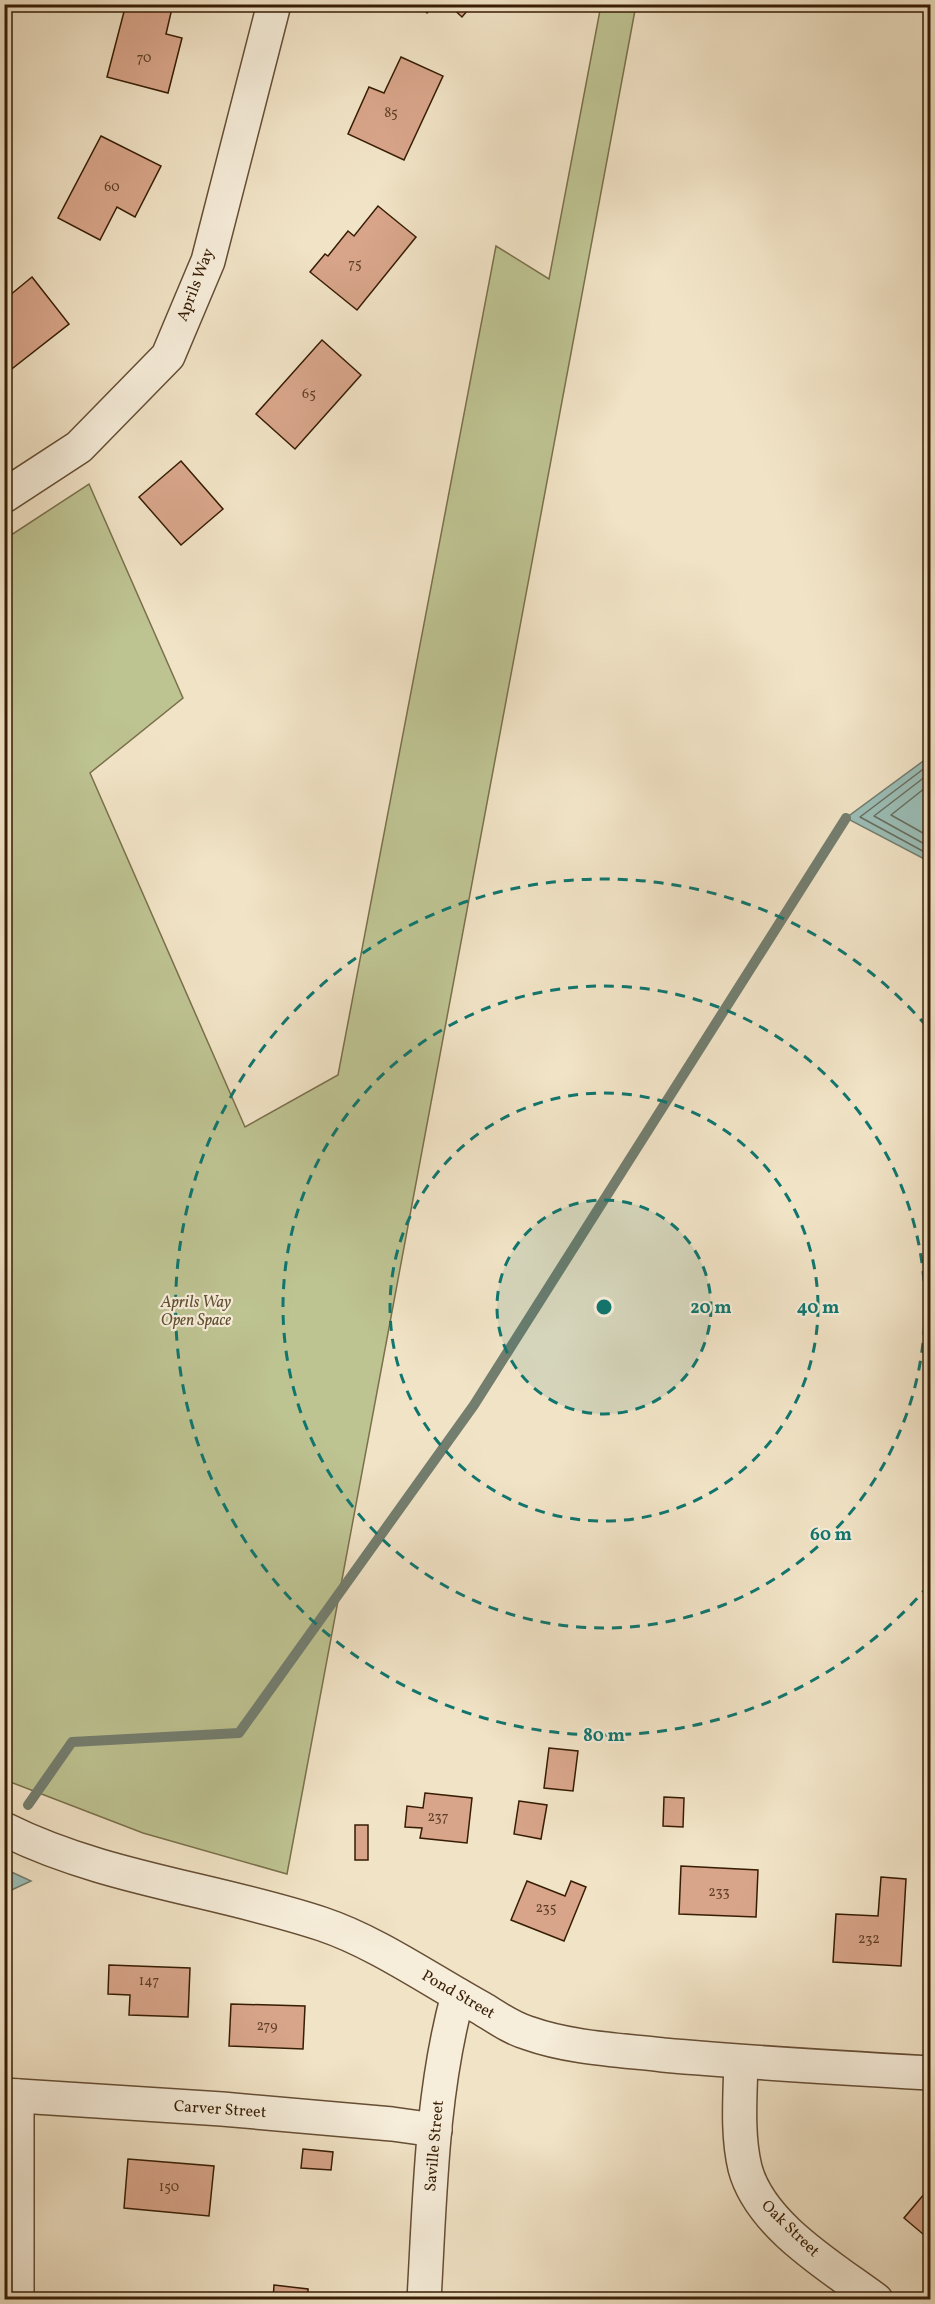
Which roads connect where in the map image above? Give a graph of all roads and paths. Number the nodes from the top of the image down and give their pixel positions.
1 (274, 4) edge
2 (4, 496) edge
3 (4, 1829) edge
4 (458, 1995) junction
5 (741, 2062) junction
6 (930, 2073) edge
7 (11, 2095) edge
8 (435, 2130) junction
9 (17, 2300) edge
10 (424, 2300) edge
11 (876, 2300) edge

1 - 2 street, Aprils Way
3 - 4 street, Pond Street
4 - 5 street, Pond Street
4 - 8 street, Saville Street
5 - 6 street, Pond Street
5 - 11 street, Oak Street
7 - 8 street, Carver Street
7 - 9 street
8 - 10 street, Saville Street

